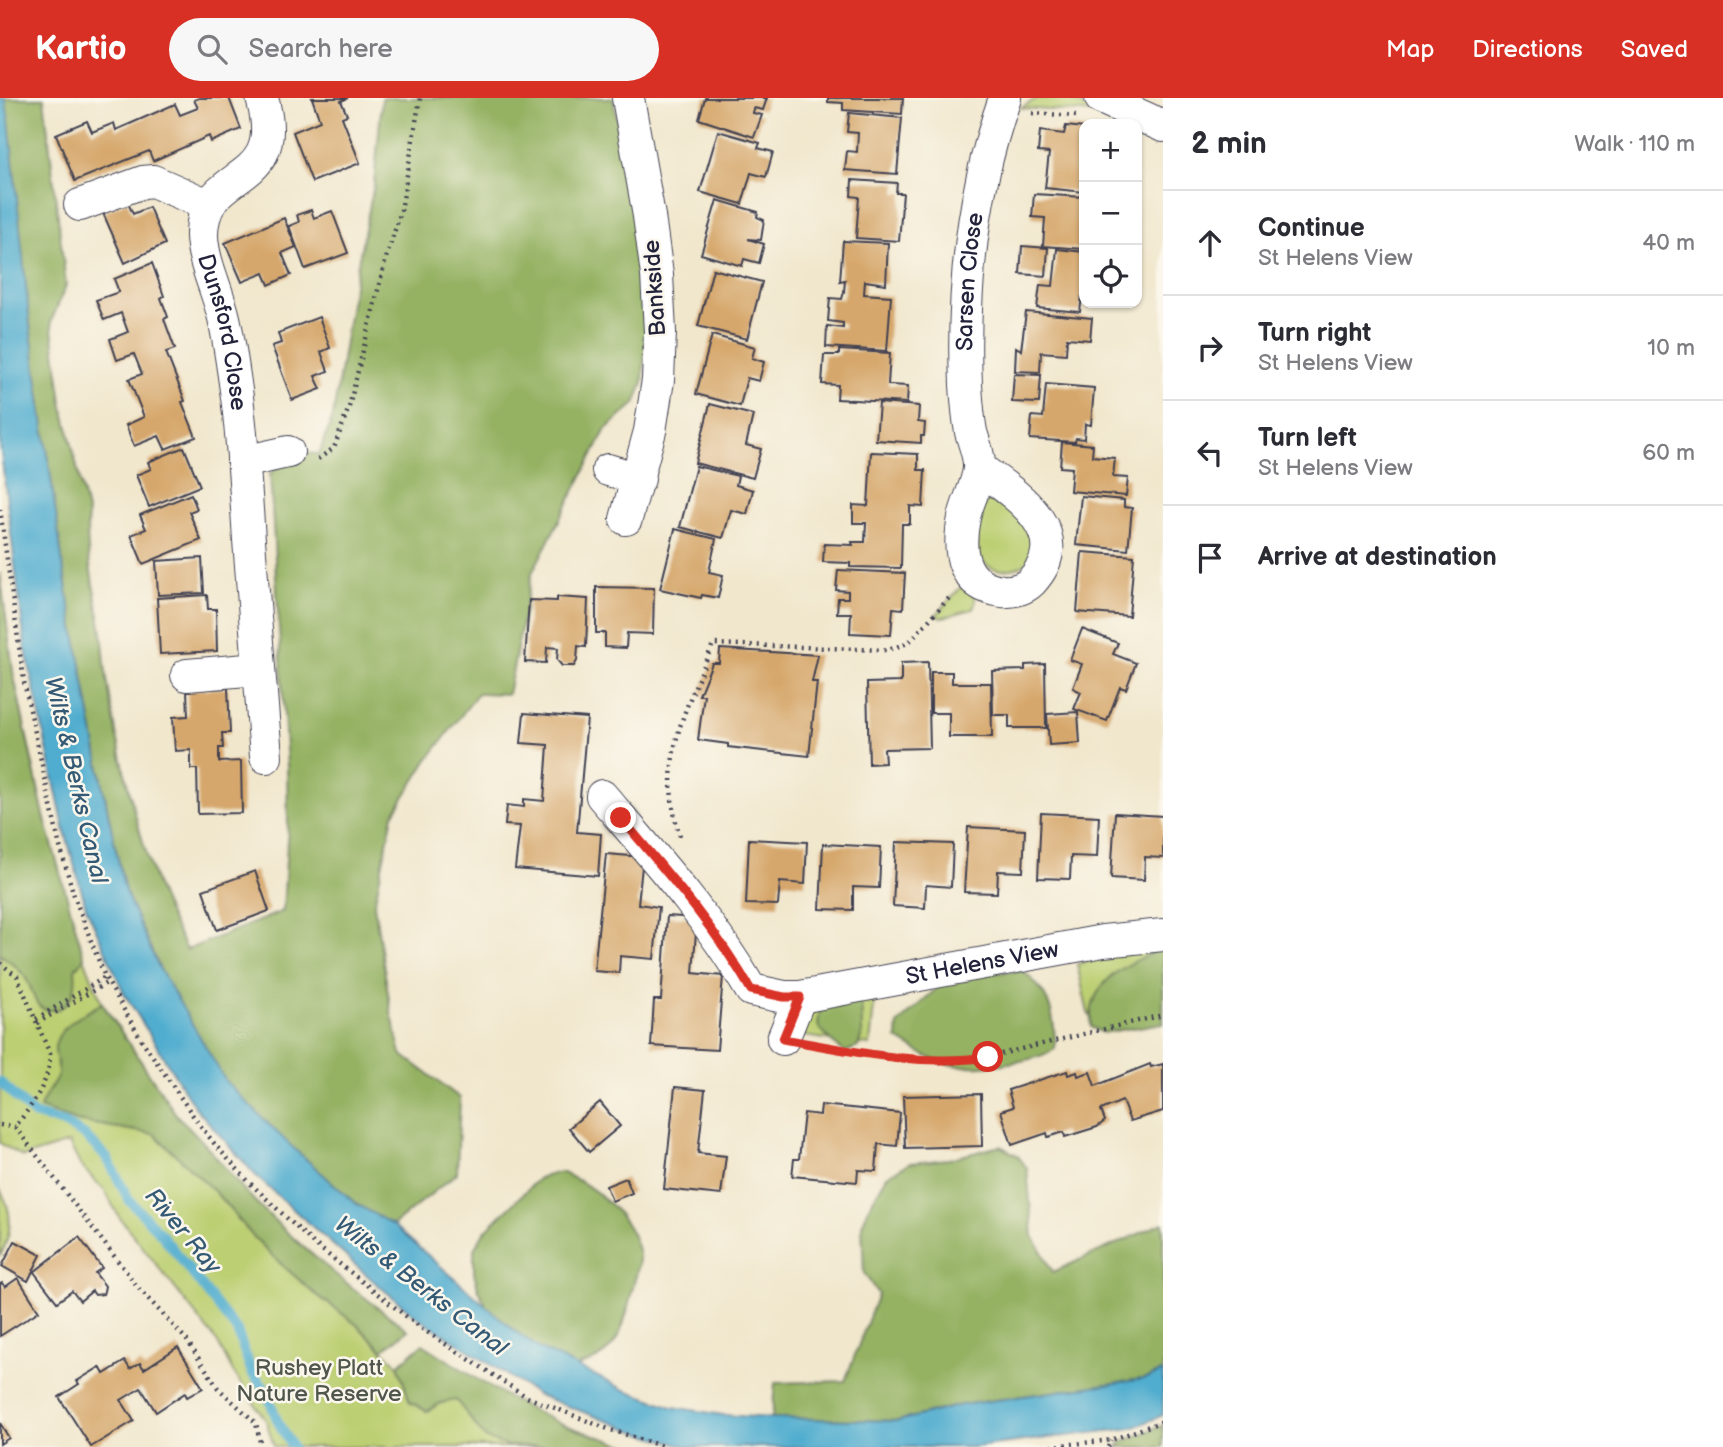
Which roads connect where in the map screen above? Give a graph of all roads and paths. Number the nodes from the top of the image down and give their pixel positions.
1 (262, 98) edge
2 (420, 98) edge
3 (628, 98) edge
4 (1105, 100) edge
5 (1003, 105) edge
6 (1163, 126) edge
7 (80, 205) dead end
8 (208, 205) junction
9 (288, 452) joint
10 (243, 462) junction
11 (979, 467) junction
12 (608, 470) dead end
13 (639, 479) junction
14 (0, 509) edge
15 (626, 519) dead end
16 (970, 576) junction
17 (259, 669) junction
18 (187, 675) dead end
19 (266, 757) dead end
20 (602, 796) dead end
21 (683, 847) dead end
22 (1163, 935) edge
23 (0, 963) edge
24 (106, 979) junction
25 (800, 997) junction
26 (1163, 1015) edge
27 (37, 1021) junction
28 (783, 1039) joint
29 (0, 1125) edge
30 (15, 1126) junction
31 (1163, 1421) edge
32 (1111, 1440) junction
33 (261, 1447) edge
34 (665, 1447) edge
35 (1044, 1447) edge
36 (1108, 1447) edge

1 - 8 street
2 - 9 path
3 - 13 street, Bankside
4 - 5 path
4 - 6 street
5 - 11 street, Sarsen Close
7 - 8 street
8 - 10 street, Dunsford Close
9 - 10 street
10 - 17 street, Dunsford Close
11 - 16 street, Sarsen Close
11 - 16 street
12 - 13 street
13 - 15 street, Bankside
14 - 24 path
16 - 21 path
17 - 18 street
17 - 19 street, Dunsford Close
20 - 25 street, St Helens View
22 - 25 street, St Helens View
23 - 27 path
24 - 27 path
24 - 34 path
25 - 28 street
26 - 28 path
27 - 30 path
29 - 30 path
30 - 33 path
31 - 32 path
32 - 35 path
32 - 36 path

